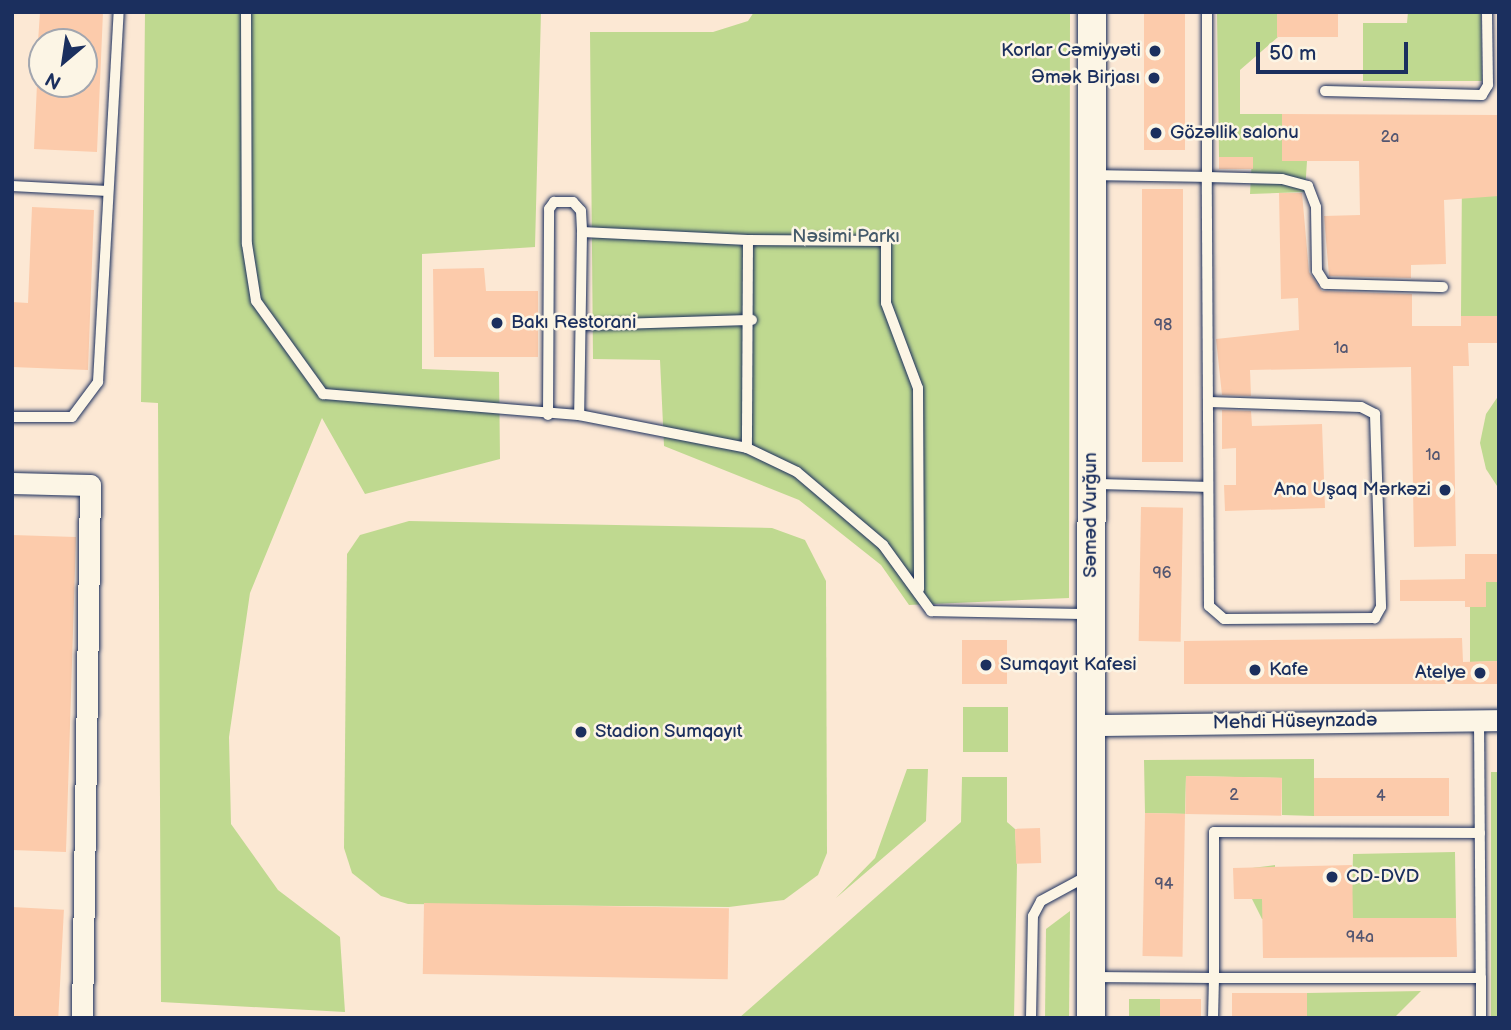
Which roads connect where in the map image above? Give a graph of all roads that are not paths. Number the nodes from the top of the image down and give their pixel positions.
1 (119, 12) edge
2 (246, 12) edge
3 (1092, 12) edge
4 (1208, 12) edge
5 (1487, 12) edge
6 (1325, 91) dead end
7 (1091, 175) junction
8 (1207, 177) junction
9 (12, 186) edge
10 (108, 191) junction
11 (582, 232) junction
12 (748, 240) junction
13 (1443, 287) dead end
14 (752, 320) junction
15 (582, 325) junction
16 (1209, 402) junction
17 (548, 415) junction
18 (579, 415) junction
19 (12, 417) edge
20 (747, 448) junction
21 (12, 483) edge
22 (1091, 484) junction
23 (1206, 486) junction
24 (919, 589) junction
25 (1091, 614) junction
26 (1489, 720) edge
27 (1091, 725) junction
28 (1480, 833) junction
29 (1091, 874) junction
30 (1091, 977) junction
31 (1214, 978) junction
32 (1481, 978) junction
33 (82, 1018) edge
34 (1031, 1018) edge
35 (1091, 1018) edge
36 (1213, 1018) edge
37 (1481, 1018) edge

1 - 10 lane
2 - 17 lane
3 - 7 main road, Səməd Vurğun
4 - 8 lane
5 - 6 lane
7 - 8 lane
7 - 22 main road, Səməd Vurğun
8 - 13 lane
8 - 16 lane
9 - 10 lane
10 - 19 lane
11 - 12 lane
11 - 15 lane
11 - 17 lane
12 - 14 lane
12 - 24 lane
14 - 15 lane
14 - 20 lane
15 - 18 lane
16 - 23 lane
16 - 23 lane
17 - 18 lane
18 - 20 lane
20 - 24 lane
21 - 33 street
22 - 23 lane
22 - 25 main road, Səməd Vurğun
24 - 25 lane
25 - 27 main road, Səməd Vurğun
26 - 27 street, Mehdi Hüseynzadə
26 - 28 lane
27 - 29 main road, Səməd Vurğun
28 - 31 lane
28 - 32 lane
29 - 30 main road, Səməd Vurğun
29 - 34 lane
30 - 31 lane
30 - 35 main road, Səməd Vurğun
31 - 32 lane
31 - 36 lane
32 - 37 lane

